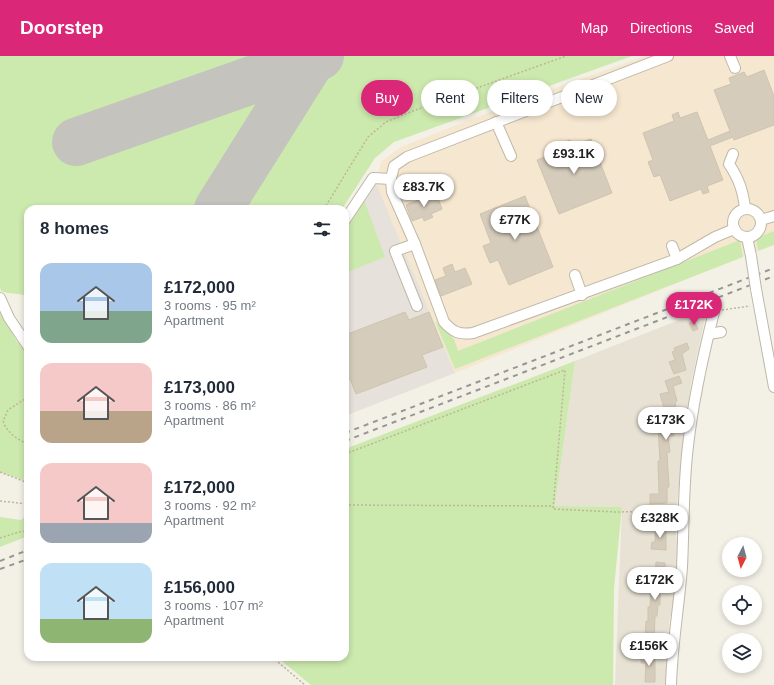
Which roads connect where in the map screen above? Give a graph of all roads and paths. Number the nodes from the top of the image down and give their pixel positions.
1 (566, 56) edge
2 (668, 56) edge
3 (730, 56) edge
4 (735, 68) dead end
5 (496, 122) junction
6 (733, 154) dead end
7 (511, 156) dead end
8 (390, 179) junction
9 (326, 205) edge
10 (745, 208) junction
11 (349, 214) edge
12 (774, 216) edge
13 (761, 220) junction
14 (734, 229) junction
15 (747, 237) junction
16 (415, 244) junction
17 (672, 246) dead end
18 (677, 259) junction
19 (575, 275) dead end
20 (582, 295) junction
21 (0, 298) edge
22 (760, 304) junction
23 (417, 306) dead end
24 (714, 312) joint
25 (721, 332) dead end
26 (709, 334) junction
27 (24, 340) edge
28 (774, 387) edge
29 (24, 400) edge
30 (24, 442) edge
31 (349, 452) edge
32 (0, 472) edge
33 (24, 482) edge
34 (0, 501) edge
35 (24, 504) edge
36 (349, 505) edge
37 (553, 506) junction
38 (683, 512) junction
39 (24, 531) edge
40 (0, 538) edge
41 (277, 661) edge
42 (305, 685) edge
43 (672, 685) edge

1 - 9 path
2 - 5 street
3 - 4 street
5 - 7 street
5 - 8 street
6 - 10 street
8 - 11 street
8 - 16 street
10 - 13 street
10 - 14 street
12 - 13 street
13 - 15 street
14 - 15 street
14 - 18 street
15 - 22 street, bridge
16 - 20 street
16 - 23 street
17 - 18 street
18 - 20 street
19 - 20 street
21 - 27 street
22 - 24 path
22 - 28 street
24 - 26 street
25 - 26 street
26 - 38 street
29 - 30 path
31 - 37 path
32 - 33 path
34 - 35 path
36 - 37 path
37 - 38 path
38 - 43 street
39 - 40 path
41 - 42 path

